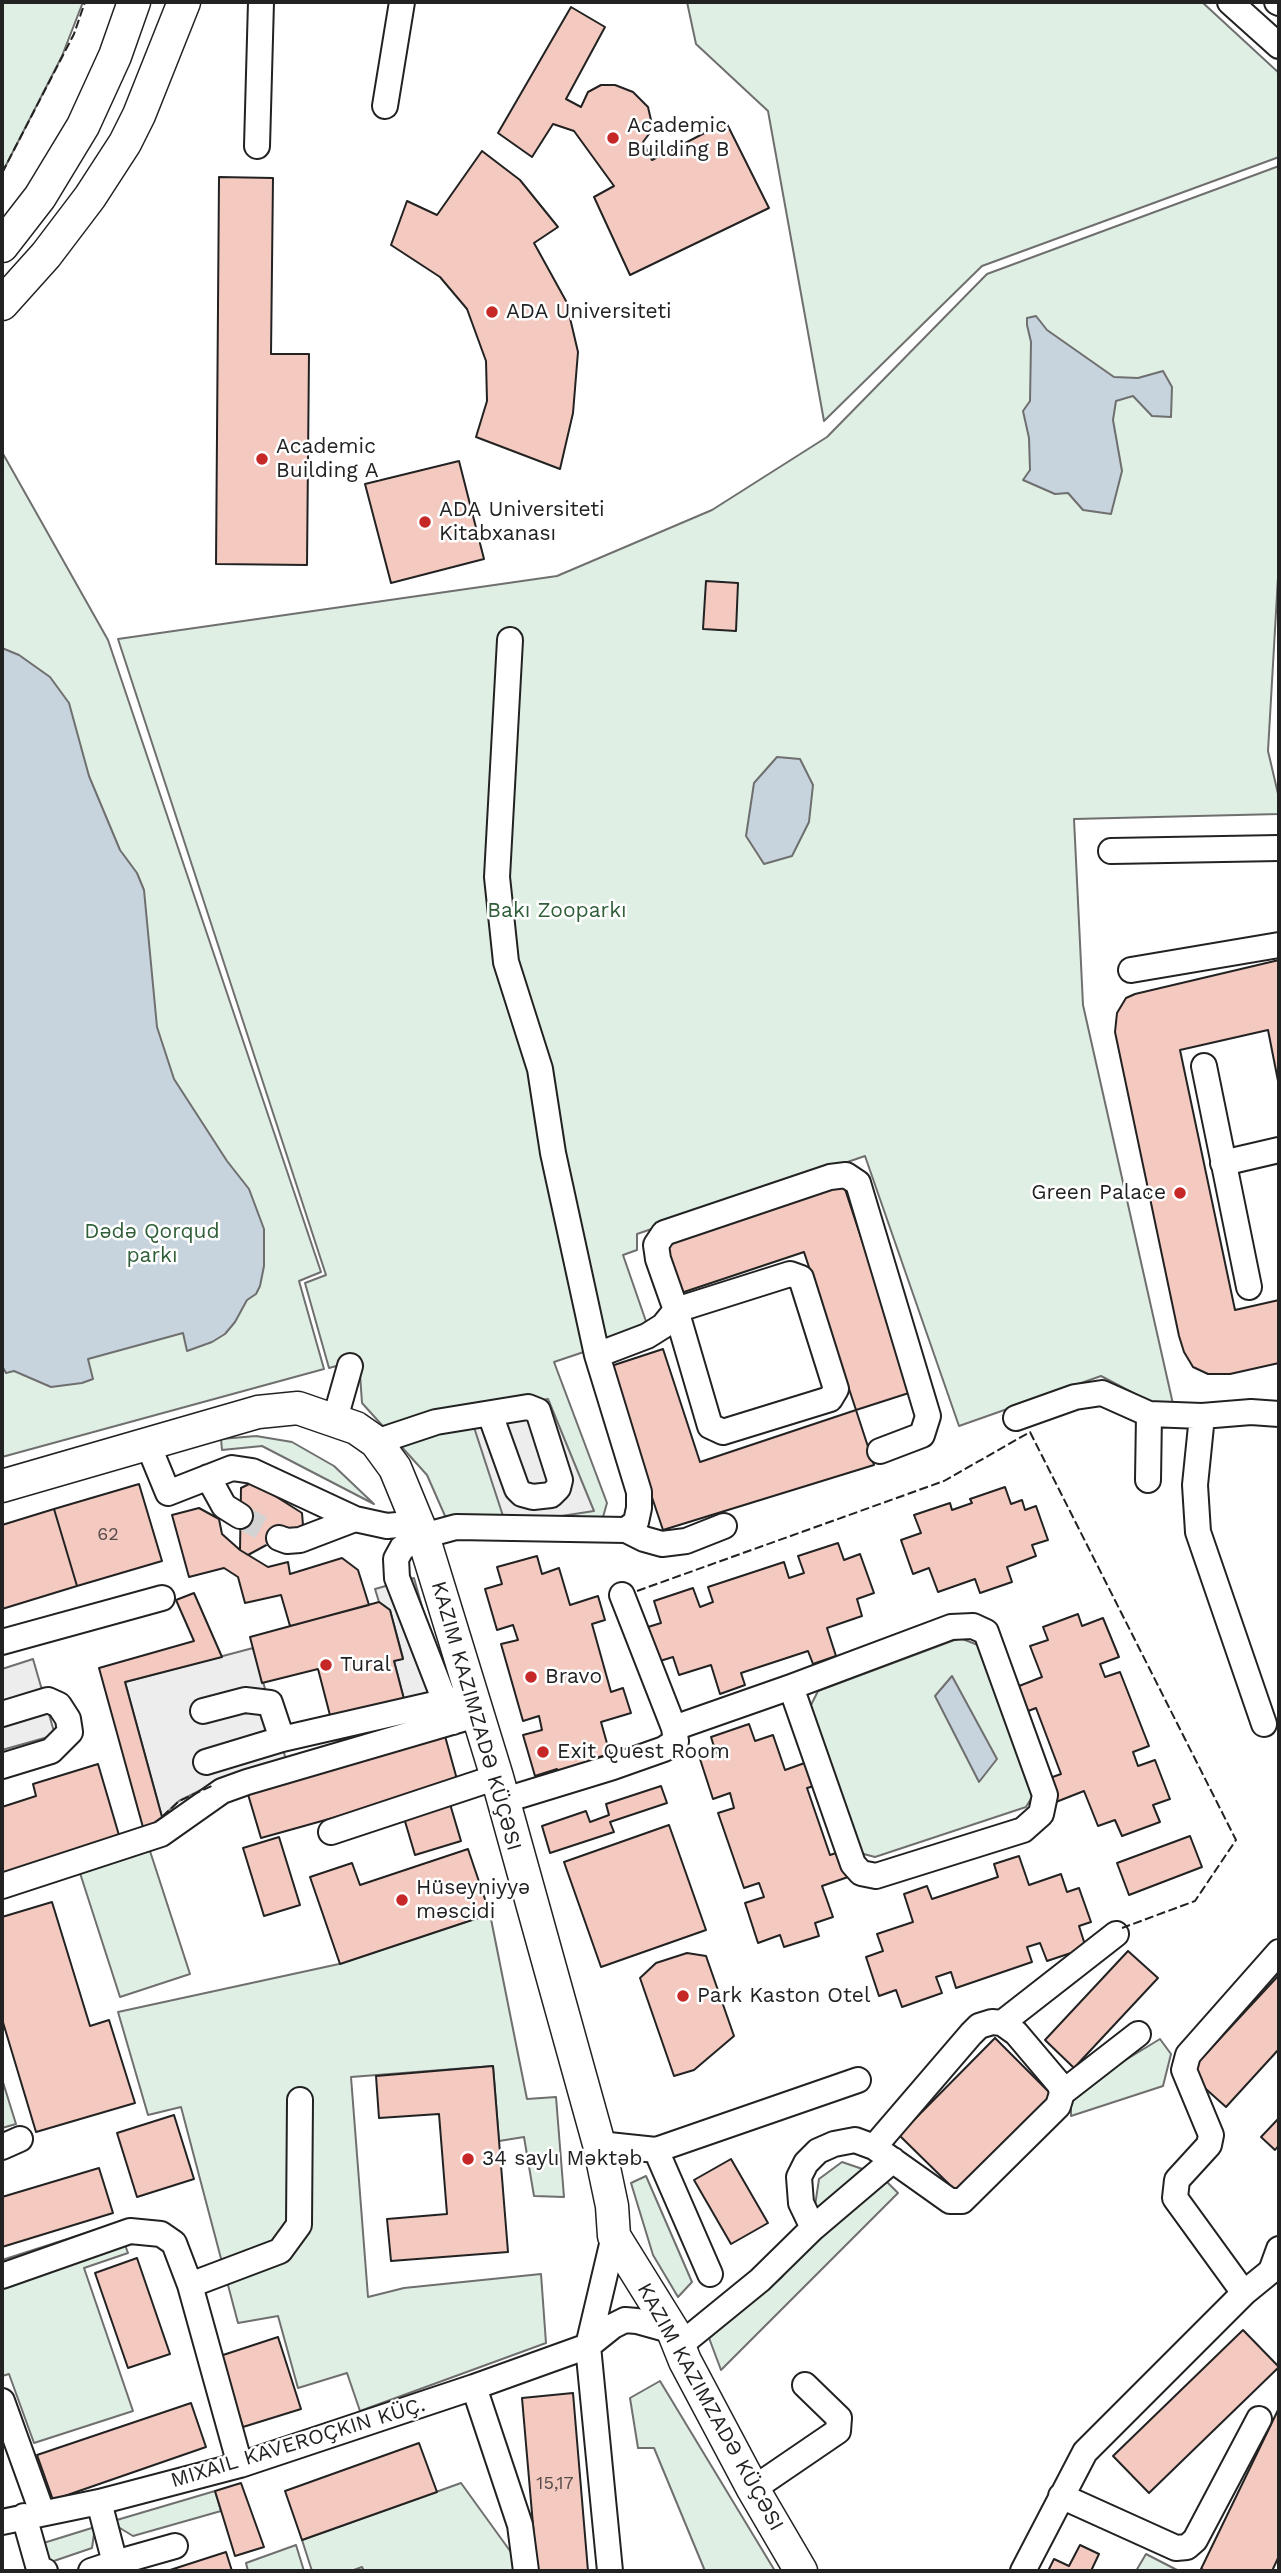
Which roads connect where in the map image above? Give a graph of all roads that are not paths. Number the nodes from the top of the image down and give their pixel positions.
1 (134, 2) edge
2 (177, 2) edge
3 (184, 2) edge
4 (261, 2) edge
5 (402, 2) edge
6 (1230, 2) edge
7 (168, 39) junction
8 (1279, 46) edge
9 (385, 106) dead end
10 (257, 146) dead end
11 (2, 246) edge
12 (2, 304) edge
13 (510, 640) dead end
14 (1279, 849) edge
15 (1111, 851) dead end
16 (1279, 945) edge
17 (1131, 970) dead end
18 (1204, 1066) dead end
19 (1279, 1150) edge
20 (1223, 1163) junction
21 (1249, 1287) dead end
22 (676, 1310) junction
23 (597, 1355) junction
24 (350, 1366) dead end
25 (490, 1413) dead end
26 (1149, 1414) junction
27 (1279, 1414) edge
28 (1202, 1416) junction
29 (1016, 1418) dead end
30 (335, 1419) junction
31 (147, 1442) junction
32 (376, 1442) junction
33 (880, 1451) dead end
34 (208, 1477) junction
35 (1148, 1480) dead end
36 (2, 1486) edge
37 (240, 1516) tunnel mouth
38 (355, 1519) junction
39 (724, 1526) dead end
40 (420, 1530) junction
41 (626, 1530) junction
42 (279, 1538) tunnel mouth
43 (622, 1595) dead end
44 (162, 1598) dead end
45 (2, 1642) edge
46 (791, 1688) junction
47 (462, 1709) junction
48 (203, 1711) dead end
49 (2, 1714) edge
50 (1264, 1724) dead end
51 (674, 1728) junction
52 (282, 1739) junction
53 (206, 1762) dead end
54 (2, 1766) edge
55 (500, 1789) junction
56 (331, 1832) dead end
57 (2, 1886) edge
58 (1116, 1934) dead end
59 (1279, 1952) edge
60 (1002, 2023) junction
61 (1138, 2034) dead end
62 (859, 2080) dead end
63 (1062, 2093) junction
64 (300, 2100) dead end
65 (599, 2144) junction
66 (656, 2150) junction
67 (883, 2154) junction
68 (813, 2228) junction
69 (614, 2236) junction
70 (1276, 2266) edge
71 (710, 2274) dead end
72 (2, 2276) edge
73 (190, 2285) junction
74 (1244, 2293) junction
75 (676, 2339) junction
76 (589, 2346) junction
77 (805, 2385) dead end
78 (474, 2387) junction
79 (2, 2401) edge
80 (1259, 2418) dead end
81 (240, 2465) junction
82 (752, 2489) junction
83 (1061, 2496) junction
84 (99, 2501) junction
85 (23, 2517) edge
86 (175, 2546) dead end
87 (115, 2563) junction
88 (45, 2571) edge
89 (91, 2571) edge
90 (526, 2571) edge
91 (610, 2571) edge
92 (801, 2571) edge
93 (1023, 2571) edge

1 - 11 main road
2 - 7 main road
3 - 7 main road
4 - 10 street
5 - 9 street
6 - 8 street
7 - 12 main road
13 - 23 street
14 - 15 street
16 - 17 street
18 - 20 street
19 - 20 street
20 - 21 street
22 - 22 street
22 - 23 street
22 - 33 street
23 - 41 street
24 - 30 street
25 - 32 street
26 - 28 street
26 - 29 street
26 - 35 street
27 - 28 street
28 - 50 street
30 - 31 main road
30 - 32 main road
31 - 34 street
31 - 36 main road
32 - 40 main road
34 - 37 street
34 - 38 street
38 - 40 street
38 - 42 street
39 - 41 street
40 - 41 street
40 - 47 main road
43 - 51 street
44 - 45 street
46 - 46 street
46 - 51 street
47 - 52 street
47 - 55 main road
47 - 57 street
48 - 52 street
49 - 54 street
51 - 55 street
52 - 53 street
55 - 56 street
55 - 65 main road
58 - 60 street
59 - 74 street
60 - 63 street
60 - 67 street
61 - 63 street
62 - 66 street
63 - 67 street
64 - 73 street
65 - 66 street
65 - 69 main road
66 - 71 street
67 - 68 street
67 - 68 street
68 - 75 street
69 - 75 main road
69 - 76 street
70 - 74 street
72 - 73 street
73 - 81 street
74 - 83 street
75 - 76 street, MIXAIL KAVEROÇKIN KÜÇ.
75 - 82 main road
76 - 78 street, MIXAIL KAVEROÇKIN KÜÇ.
76 - 91 street
77 - 82 street
78 - 81 street, MIXAIL KAVEROÇKIN KÜÇ.
78 - 90 street
79 - 85 street
80 - 83 street
81 - 84 street, MIXAIL KAVEROÇKIN KÜÇ.
82 - 92 main road
83 - 93 street
84 - 85 street, MIXAIL KAVEROÇKIN KÜÇ.
84 - 87 street
85 - 88 street
86 - 87 street
87 - 89 street

